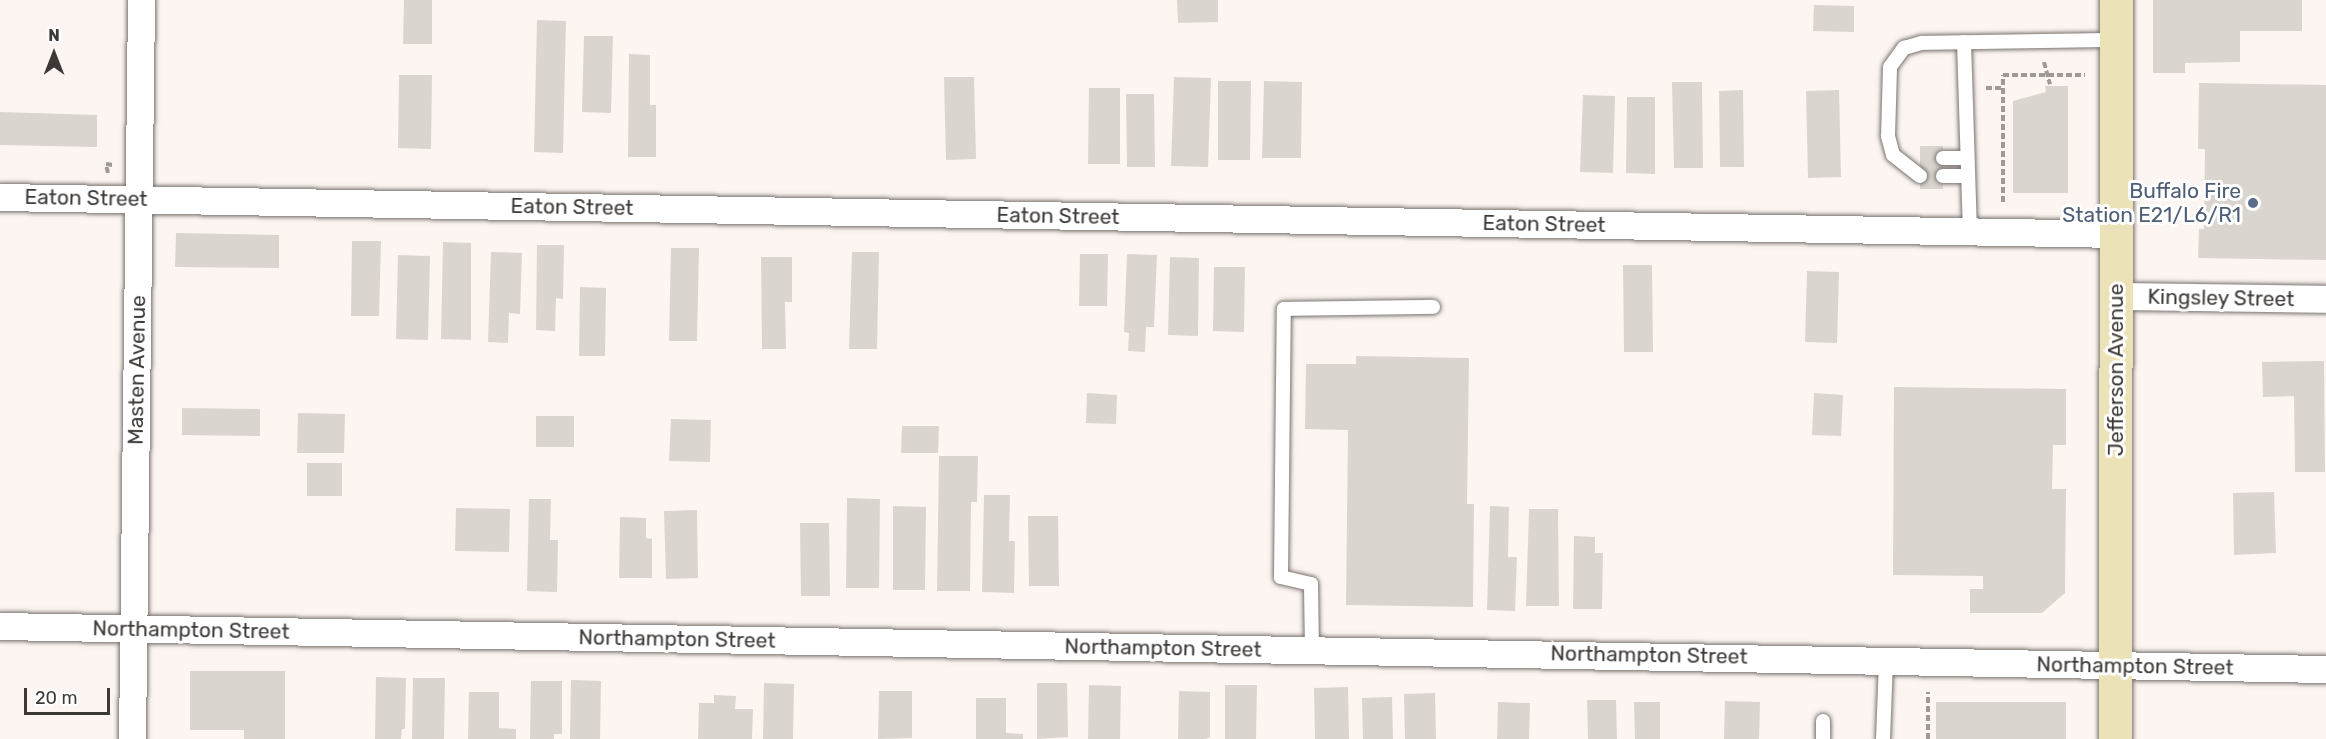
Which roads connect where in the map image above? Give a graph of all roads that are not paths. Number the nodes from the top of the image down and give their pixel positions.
1 (141, 0) edge
2 (2116, 0) edge
3 (2116, 40) junction
4 (1964, 42) junction
5 (1920, 158) dead end
6 (1943, 158) dead end
7 (1964, 158) junction
8 (1908, 166) junction
9 (1920, 176) dead end
10 (1943, 176) dead end
11 (1967, 176) junction
12 (0, 197) edge
13 (139, 199) junction
14 (1970, 231) junction
15 (2116, 234) junction
16 (2116, 296) junction
17 (2326, 299) edge
18 (1433, 307) dead end
19 (0, 626) edge
20 (133, 628) junction
21 (1312, 650) junction
22 (1886, 660) junction
23 (2116, 666) junction
24 (2326, 669) edge
25 (1823, 721) dead end
26 (132, 739) edge
27 (1823, 739) edge
28 (1883, 739) edge
29 (2115, 739) edge

1 - 13 street, Masten Avenue
2 - 3 street, Jefferson Avenue
3 - 4 lane
3 - 15 street, Jefferson Avenue
4 - 7 lane
4 - 8 lane
5 - 8 lane
6 - 7 lane
7 - 11 lane
8 - 9 lane
10 - 11 lane
11 - 14 lane
12 - 13 street, Eaton Street
13 - 14 street, Eaton Street
13 - 20 street, Masten Avenue
14 - 15 street, Eaton Street
15 - 16 street, Jefferson Avenue
16 - 17 street, Kingsley Street
16 - 23 street, Jefferson Avenue
18 - 21 lane
19 - 20 street, Northampton Street
20 - 21 street, Northampton Street
20 - 26 street, Masten Avenue
21 - 22 street, Northampton Street
22 - 23 street, Northampton Street
22 - 28 lane
23 - 24 street, Northampton Street
23 - 29 street, Jefferson Avenue
25 - 27 lane

